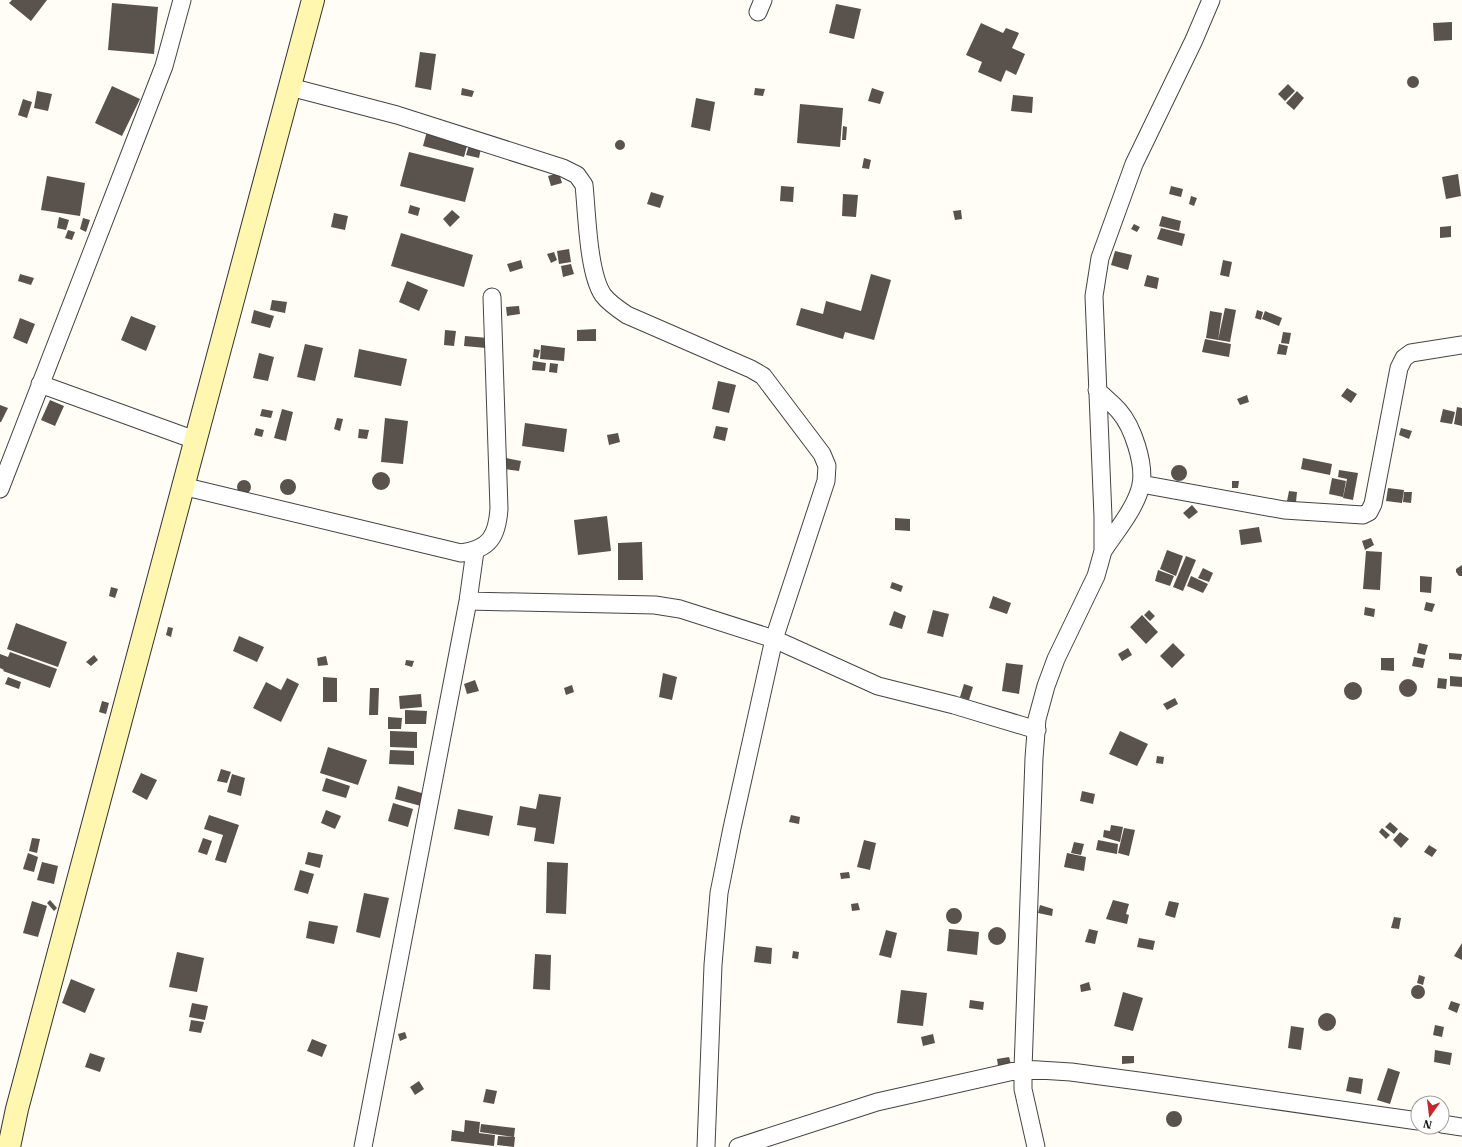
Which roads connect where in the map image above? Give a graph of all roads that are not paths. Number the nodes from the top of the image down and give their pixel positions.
1 (182, 0) edge
2 (313, 0) edge
3 (1211, 0) edge
4 (290, 87) junction
5 (492, 297) dead end
6 (1462, 345) edge
7 (40, 384) junction
8 (1097, 390) junction
9 (195, 440) junction
10 (1141, 484) junction
11 (182, 486) junction
12 (0, 488) edge
13 (475, 551) junction
14 (1103, 551) junction
15 (468, 601) junction
16 (774, 638) junction
17 (1037, 730) junction
18 (1023, 1069) junction
19 (1410, 1120) edge
20 (1450, 1125) edge
21 (1462, 1127) edge
22 (9, 1147) edge
23 (363, 1147) edge
24 (706, 1147) edge
25 (738, 1147) edge
26 (1036, 1147) edge

1 - 7 street
2 - 4 main road
3 - 8 street
4 - 9 main road
4 - 16 street
5 - 13 street
6 - 10 street
7 - 9 street
7 - 12 street
8 - 10 street
8 - 14 street
9 - 11 main road
10 - 14 street
11 - 13 street
11 - 22 main road
13 - 15 street
14 - 17 street
15 - 16 street
15 - 23 street
16 - 17 street
16 - 24 street
17 - 18 street
18 - 19 street
18 - 25 street
18 - 26 street
20 - 21 street

